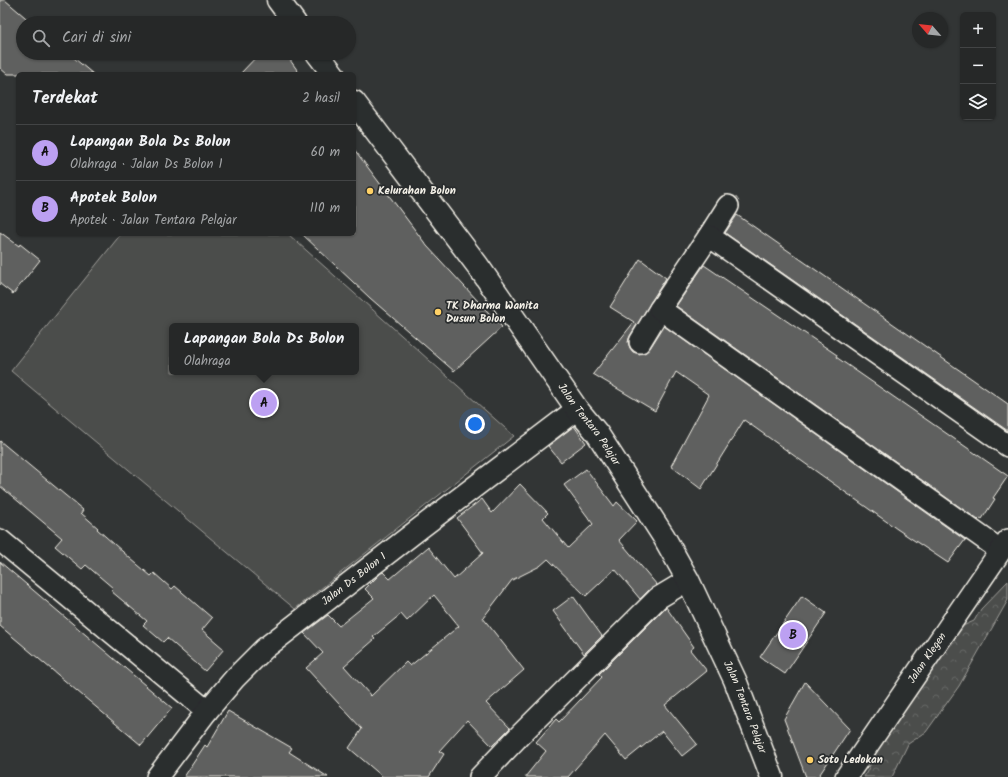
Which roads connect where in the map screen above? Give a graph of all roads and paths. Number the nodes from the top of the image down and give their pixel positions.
1 (278, 0) edge
2 (290, 16) edge
3 (322, 60) edge
4 (331, 72) edge
5 (356, 105) edge
6 (728, 206) dead end
7 (709, 236) junction
8 (660, 308) junction
9 (640, 342) dead end
10 (577, 409) junction
11 (1008, 446) edge
12 (0, 540) edge
13 (1004, 545) edge
14 (688, 580) junction
15 (207, 711) junction
16 (157, 777) edge
17 (480, 777) edge
18 (772, 777) edge
19 (846, 777) edge

1 - 2 main road
3 - 4 main road
5 - 10 main road, Jalan Tentara Pelajar
6 - 7 street
7 - 8 street
7 - 11 street
8 - 9 street
8 - 13 street
10 - 14 main road, Jalan Tentara Pelajar
10 - 15 street, Jalan Ds Bolon 1
12 - 15 street
13 - 19 street, Jalan Klegen
14 - 17 street
14 - 18 main road, Jalan Tentara Pelajar
15 - 16 street, Jalan Ds Bolon 1

